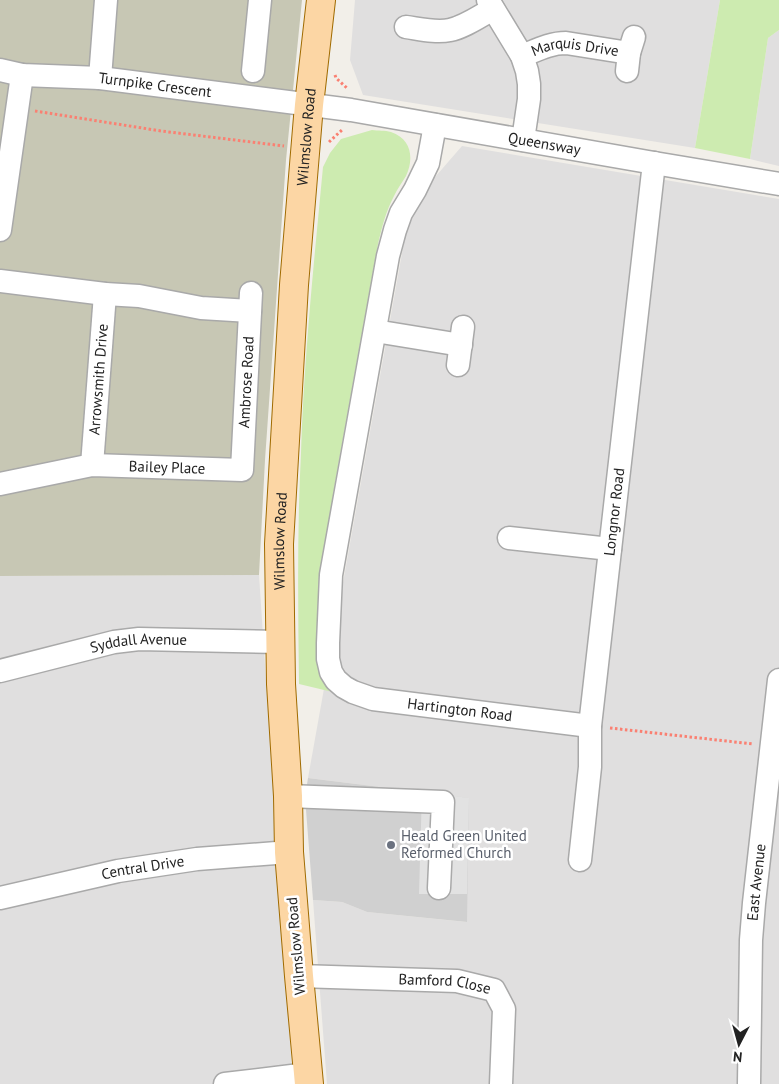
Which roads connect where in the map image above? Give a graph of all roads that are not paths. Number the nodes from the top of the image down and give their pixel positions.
1 (106, 0) edge
2 (260, 0) edge
3 (321, 0) edge
4 (491, 4) edge
5 (406, 27) dead end
6 (630, 54) dead end
7 (522, 56) junction
8 (0, 70) edge
9 (253, 71) dead end
10 (22, 75) junction
11 (100, 78) junction
12 (309, 104) junction
13 (435, 125) junction
14 (523, 140) junction
15 (654, 163) junction
16 (779, 184) edge
17 (0, 230) edge
18 (0, 280) edge
19 (105, 294) junction
20 (375, 331) junction
21 (461, 346) dead end
22 (92, 466) junction
23 (242, 470) joint
24 (0, 484) edge
25 (509, 538) dead end
26 (610, 549) junction
27 (280, 642) junction
28 (0, 671) edge
29 (779, 680) edge
30 (590, 726) junction
31 (288, 796) junction
32 (289, 852) junction
33 (580, 860) dead end
34 (769, 860) edge
35 (439, 888) dead end
36 (0, 898) edge
37 (298, 976) junction
38 (308, 1079) edge
39 (225, 1084) edge
40 (501, 1084) edge
41 (749, 1084) edge

1 - 11 street
2 - 9 street
3 - 12 main road, Wilmslow Road
4 - 5 street, Marquis Drive
4 - 7 street, Marquis Drive
6 - 7 street, Marquis Drive
7 - 14 street, Marquis Drive
8 - 10 street, Turnpike Crescent
10 - 11 street, Turnpike Crescent
10 - 17 street
11 - 12 street, Turnpike Crescent
12 - 13 street, Queensway
12 - 27 main road, Wilmslow Road
13 - 14 street, Queensway
13 - 20 street
14 - 15 street, Queensway
15 - 16 street, Queensway
15 - 26 street, Longnor Road
18 - 19 street
19 - 22 street, Arrowsmith Drive
19 - 23 street, Ambrose Road
20 - 21 street
20 - 30 street, Hartington Road
22 - 23 street, Bailey Place
22 - 24 street, Bailey Place
25 - 26 street
26 - 30 street, Longnor Road
27 - 28 street, Syddall Avenue
27 - 31 main road, Wilmslow Road
29 - 34 street, East Avenue
30 - 33 street, Longnor Road
31 - 32 main road, Wilmslow Road
31 - 35 street
32 - 36 street, Central Drive
32 - 37 main road, Wilmslow Road
34 - 41 street, East Avenue
37 - 38 main road, Wilmslow Road
37 - 40 street, Bamford Close
38 - 39 street

